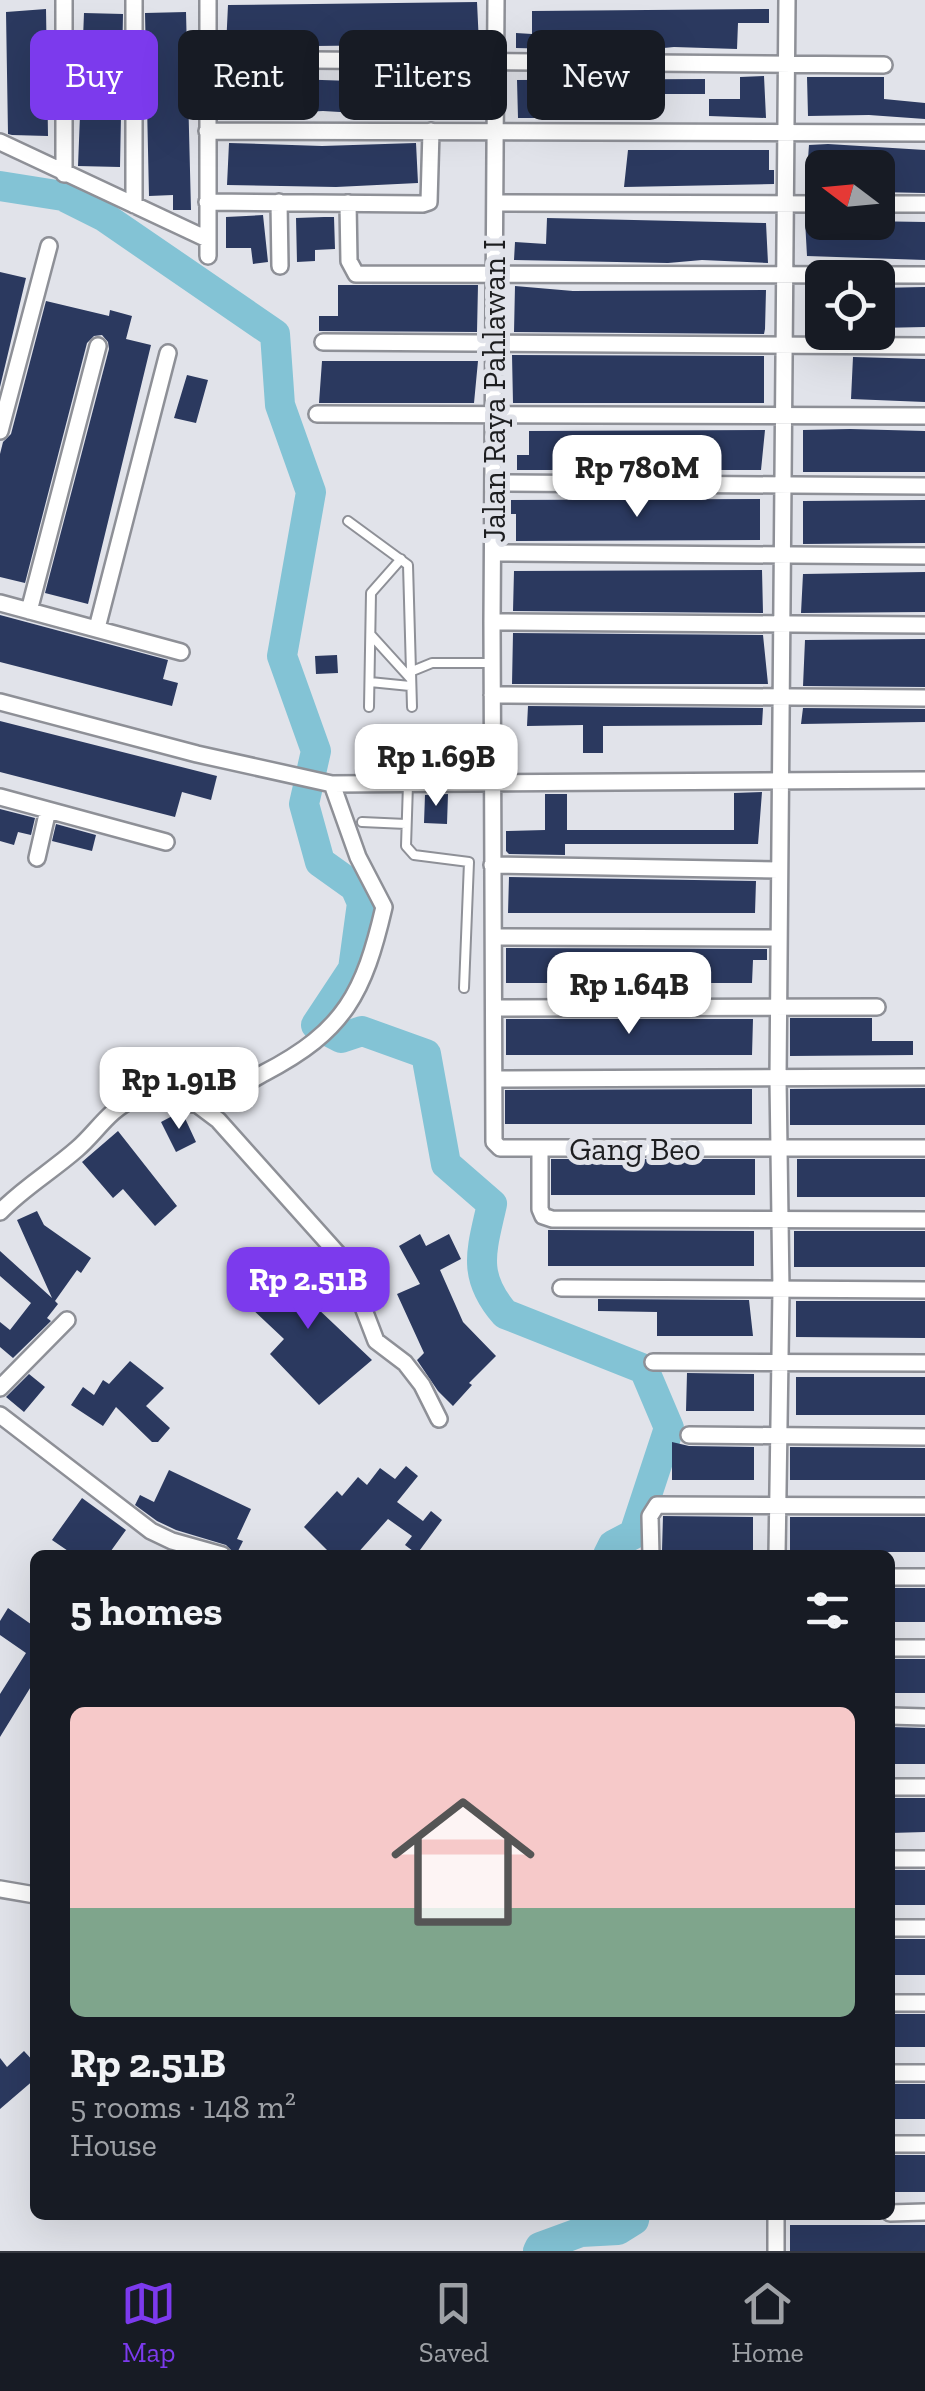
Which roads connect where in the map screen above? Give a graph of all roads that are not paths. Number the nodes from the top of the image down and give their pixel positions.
1 (64, 0) edge
2 (134, 0) edge
3 (208, 0) edge
4 (496, 0) edge
5 (787, 0) edge
6 (207, 30) edge
7 (496, 30) edge
8 (507, 62) edge
9 (787, 62) junction
10 (884, 65) dead end
11 (206, 120) edge
12 (495, 120) edge
13 (206, 131) junction
14 (431, 131) junction
15 (495, 131) junction
16 (785, 132) junction
17 (925, 132) edge
18 (0, 142) edge
19 (64, 174) junction
20 (208, 202) junction
21 (279, 202) junction
22 (348, 203) junction
23 (494, 203) junction
24 (784, 204) junction
25 (805, 204) edge
26 (895, 204) edge
27 (925, 204) edge
28 (134, 205) junction
29 (49, 246) dead end
30 (280, 266) dead end
31 (494, 272) junction
32 (784, 274) junction
33 (925, 275) edge
34 (323, 342) dead end
35 (495, 342) junction
36 (783, 345) junction
37 (98, 346) dead end
38 (925, 346) edge
39 (168, 353) dead end
40 (494, 413) junction
41 (317, 414) dead end
42 (783, 416) junction
43 (925, 416) edge
44 (0, 432) edge
45 (493, 483) junction
46 (782, 484) junction
47 (925, 486) edge
48 (348, 521) dead end
49 (494, 553) junction
50 (782, 556) junction
51 (925, 556) edge
52 (401, 559) junction
53 (0, 603) edge
54 (29, 611) junction
55 (492, 622) junction
56 (782, 624) junction
57 (925, 625) edge
58 (97, 628) junction
59 (371, 635) junction
60 (181, 652) dead end
61 (492, 662) junction
62 (410, 679) junction
63 (370, 682) junction
64 (492, 695) junction
65 (782, 698) junction
66 (925, 698) edge
67 (0, 702) edge
68 (369, 707) dead end
69 (412, 707) dead end
70 (925, 780) edge
71 (492, 782) junction
72 (782, 782) junction
73 (328, 783) junction
74 (408, 783) junction
75 (0, 797) edge
76 (48, 810) junction
77 (362, 822) dead end
78 (406, 824) junction
79 (166, 842) dead end
80 (37, 858) dead end
81 (492, 866) junction
82 (780, 870) junction
83 (494, 937) junction
84 (780, 938) junction
85 (464, 988) dead end
86 (779, 1006) junction
87 (877, 1006) dead end
88 (502, 1008) junction
89 (925, 1077) edge
90 (494, 1079) junction
91 (778, 1079) junction
92 (198, 1104) junction
93 (494, 1142) joint
94 (925, 1148) edge
95 (540, 1149) junction
96 (778, 1149) junction
97 (0, 1212) edge
98 (778, 1218) junction
99 (925, 1220) edge
100 (561, 1288) dead end
101 (781, 1290) junction
102 (925, 1290) edge
103 (67, 1320) dead end
104 (780, 1361) junction
105 (653, 1362) dead end
106 (925, 1362) edge
107 (0, 1388) edge
108 (0, 1415) edge
109 (439, 1419) dead end
110 (690, 1435) dead end
111 (780, 1436) junction
112 (925, 1437) edge
113 (777, 1505) junction
114 (925, 1506) edge
115 (204, 1550) edge
116 (650, 1550) edge
117 (777, 1550) edge
118 (895, 1577) edge
119 (925, 1577) edge
120 (895, 1648) edge
121 (925, 1648) edge
122 (895, 1716) edge
123 (925, 1716) edge
124 (895, 1787) edge
125 (925, 1787) edge
126 (895, 1859) edge
127 (925, 1859) edge
128 (0, 1889) edge
129 (30, 1894) edge
130 (895, 1928) edge
131 (925, 1928) edge
132 (895, 2003) edge
133 (925, 2003) edge
134 (895, 2073) edge
135 (925, 2073) edge
136 (895, 2144) edge
137 (925, 2144) edge
138 (895, 2212) edge
139 (925, 2212) edge
140 (776, 2220) edge
141 (776, 2251) edge

1 - 19 street
2 - 28 street
3 - 6 street
4 - 7 street, Jalan Raya Pahlawan I
5 - 9 street
8 - 9 street
9 - 10 street
9 - 16 street
11 - 13 street
12 - 15 street, Jalan Raya Pahlawan I
13 - 14 street
13 - 20 street
14 - 15 street
14 - 22 street
15 - 16 street
15 - 23 street, Jalan Raya Pahlawan I
16 - 17 street
16 - 24 street
18 - 19 street
19 - 28 street
20 - 21 street
20 - 28 street
21 - 22 street
21 - 30 street
22 - 31 street
23 - 24 street
23 - 31 street, Jalan Raya Pahlawan I
24 - 25 street
24 - 32 street
26 - 27 street
29 - 44 street
31 - 32 street
31 - 35 street, Jalan Raya Pahlawan I
32 - 33 street
32 - 36 street
34 - 35 street
35 - 36 street
35 - 40 street, Jalan Raya Pahlawan I
36 - 38 street
36 - 42 street
37 - 54 street
39 - 58 street
40 - 41 street
40 - 42 street
40 - 45 street, Jalan Raya Pahlawan I
42 - 43 street
42 - 46 street
45 - 46 street
45 - 49 street, Jalan Raya Pahlawan I
46 - 47 street
46 - 50 street
48 - 52 lane
49 - 50 street
49 - 55 street, Jalan Raya Pahlawan I
50 - 51 street
50 - 56 street
52 - 59 lane
52 - 62 lane
53 - 54 street
54 - 58 street
55 - 56 street
55 - 61 street, Jalan Raya Pahlawan I
56 - 57 street
56 - 65 street
58 - 60 street
59 - 62 lane
59 - 63 lane
61 - 62 lane
61 - 64 street, Jalan Raya Pahlawan I
62 - 63 lane
62 - 69 lane
63 - 68 lane
64 - 65 street
64 - 71 street, Jalan Raya Pahlawan I
65 - 66 street
65 - 72 street
67 - 73 street
70 - 72 street
71 - 72 street
71 - 74 street
71 - 81 street, Jalan Raya Pahlawan I
72 - 82 street
73 - 74 street
73 - 92 street
74 - 78 lane
75 - 76 street
76 - 79 street
76 - 80 street
77 - 78 lane
78 - 85 lane
81 - 82 street
81 - 83 street, Jalan Raya Pahlawan I
82 - 84 street
83 - 84 street
83 - 88 street, Jalan Raya Pahlawan I
84 - 86 street
86 - 87 street
86 - 88 street
86 - 91 street
88 - 90 street, Jalan Raya Pahlawan I
89 - 91 street
90 - 91 street
90 - 93 street, Jalan Raya Pahlawan I
91 - 96 street
92 - 97 street
92 - 109 street
93 - 95 street, Gang Beo
94 - 96 street, Gang Beo
95 - 96 street, Gang Beo
95 - 98 street
96 - 98 street
98 - 99 street
98 - 101 street
100 - 101 street
101 - 102 street
101 - 104 street
103 - 107 street
104 - 105 street
104 - 106 street
104 - 111 street
108 - 115 street
110 - 111 street
111 - 112 street
111 - 113 street
113 - 114 street
113 - 116 street
113 - 117 street
118 - 119 street
120 - 121 street
122 - 123 street
124 - 125 street
126 - 127 street
128 - 129 street
130 - 131 street
132 - 133 street
134 - 135 street
136 - 137 street
138 - 139 street
140 - 141 street

